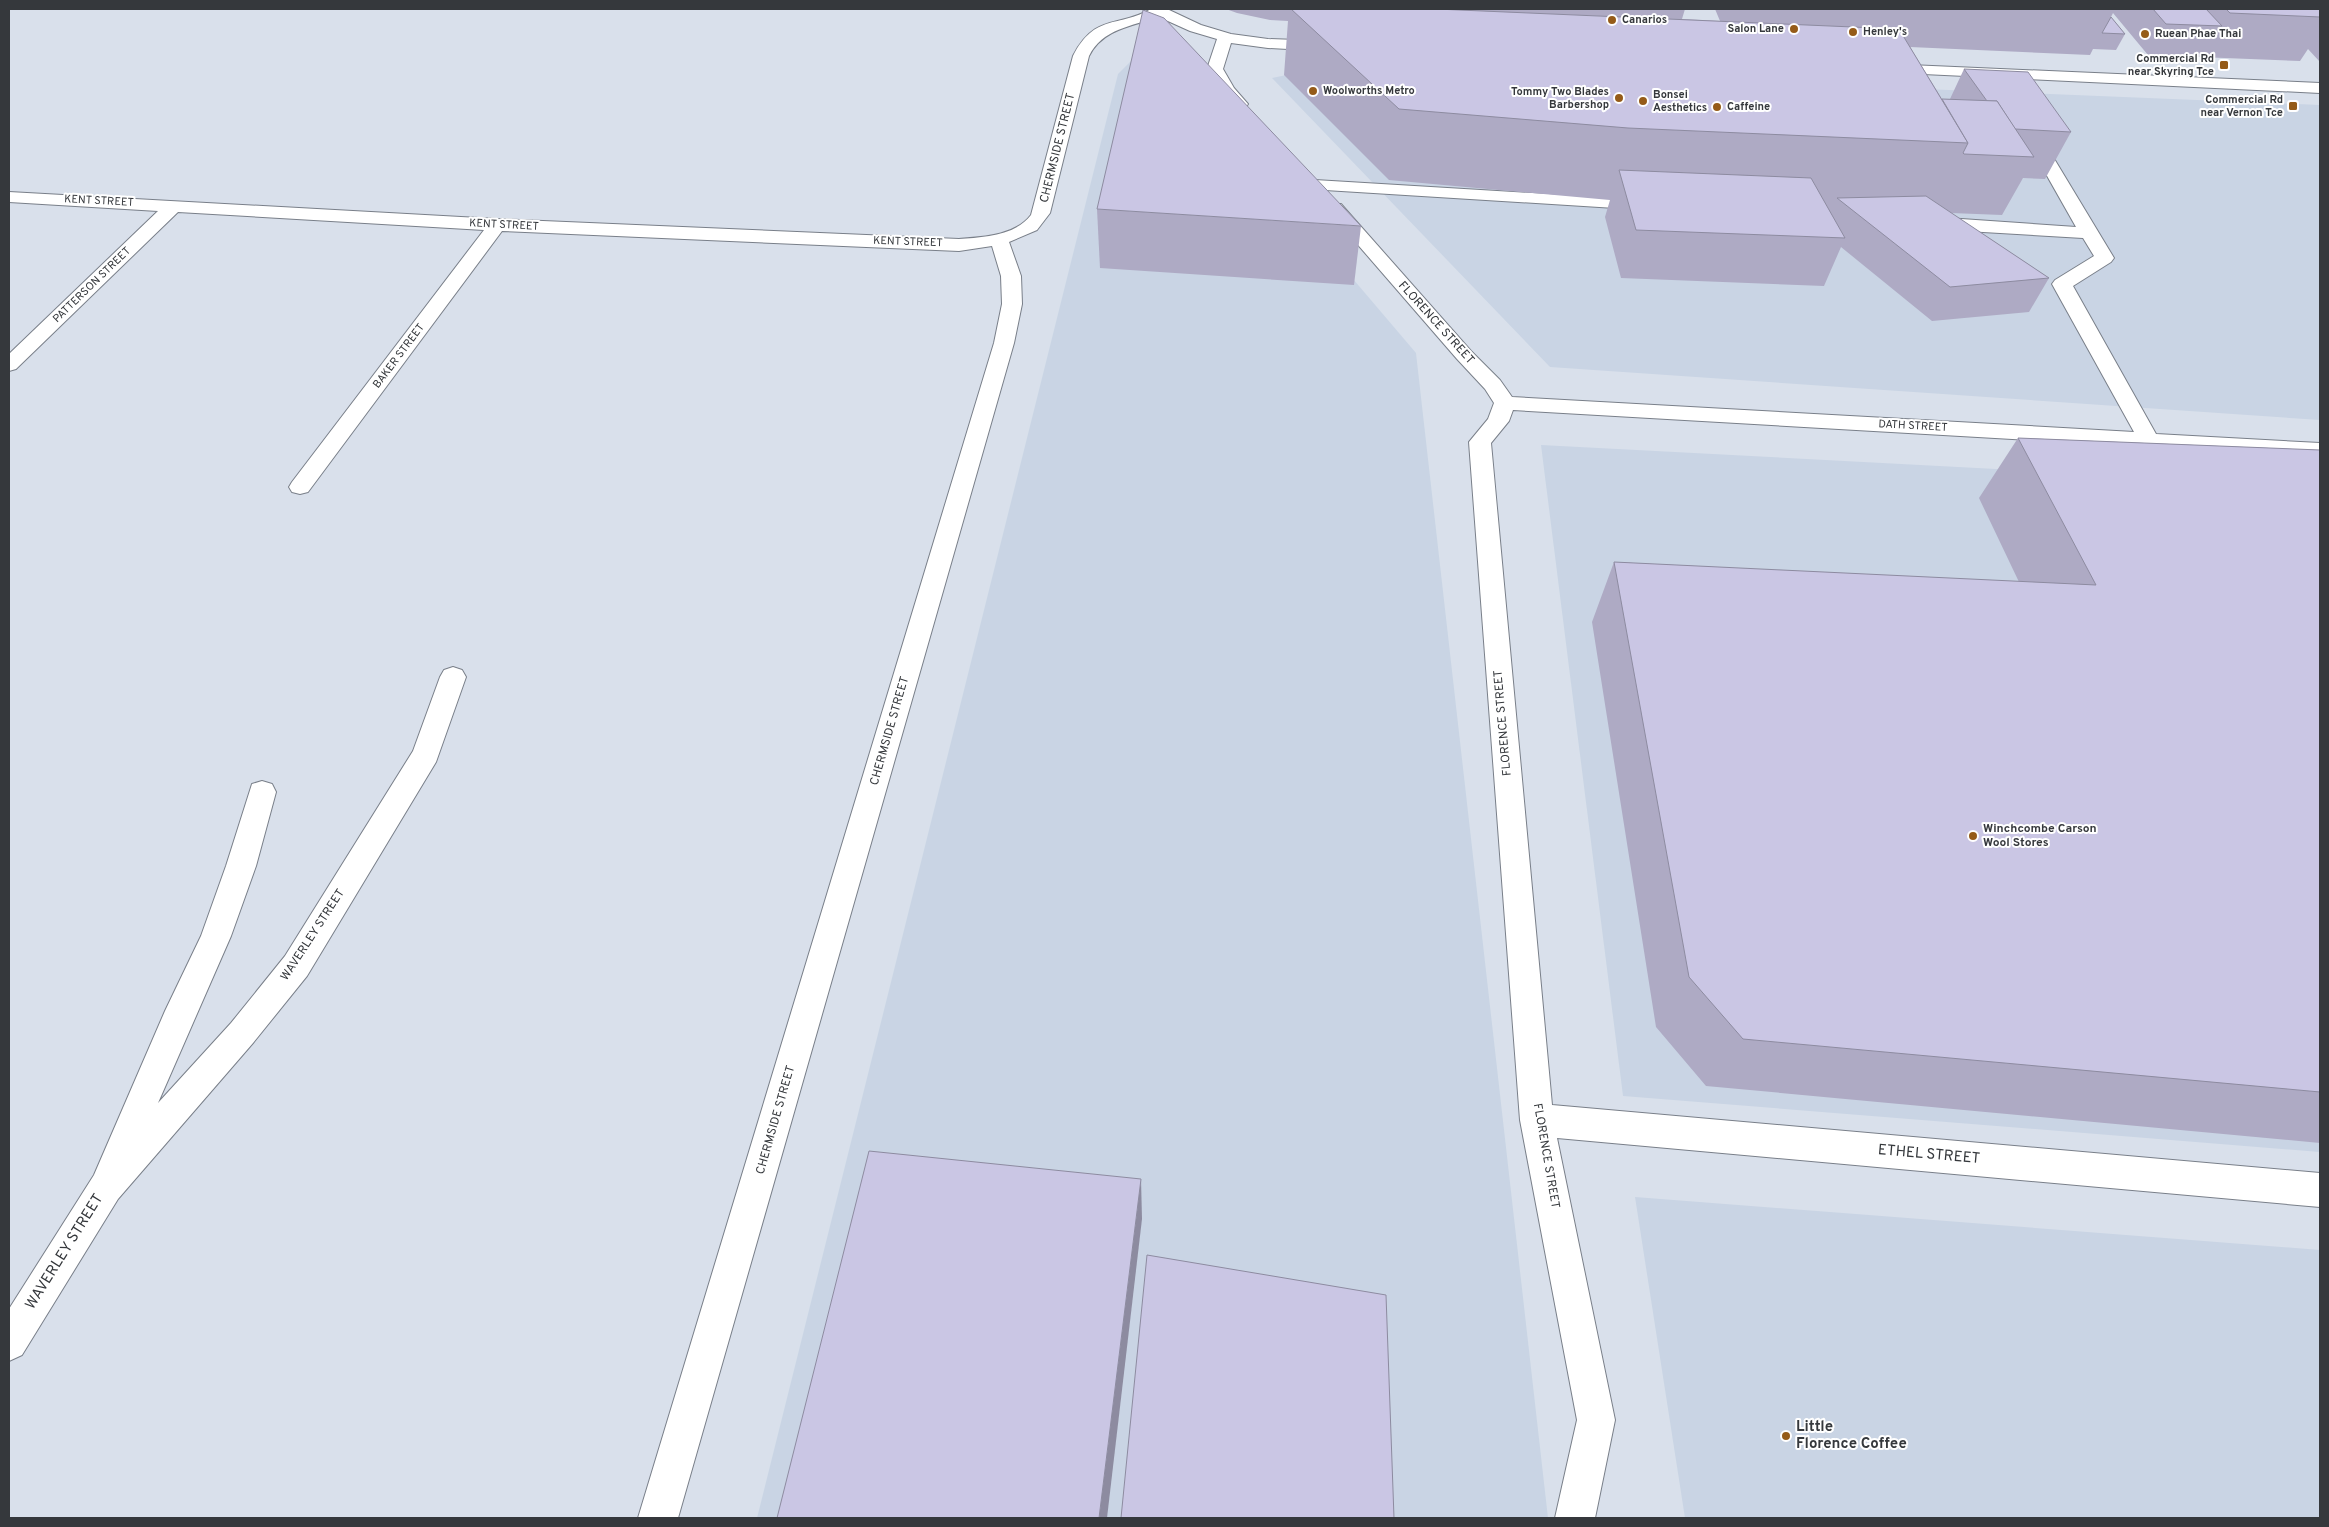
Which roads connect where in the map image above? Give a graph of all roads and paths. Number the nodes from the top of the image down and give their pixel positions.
1 (1159, 10) edge
2 (1225, 38) junction
3 (1335, 46) edge
4 (1870, 68) edge
5 (1996, 73) junction
6 (2320, 88) edge
7 (2008, 95) edge
8 (1251, 115) edge
9 (2023, 119) edge
10 (1303, 171) edge
11 (1315, 185) junction
12 (9, 197) edge
13 (175, 205) junction
14 (1668, 207) edge
15 (1914, 222) edge
16 (497, 225) junction
17 (2090, 233) junction
18 (998, 239) junction
19 (9, 365) edge
20 (1505, 403) junction
21 (2149, 440) junction
22 (2320, 450) edge
23 (300, 487) dead end
24 (453, 677) dead end
25 (262, 792) dead end
26 (1537, 1120) junction
27 (106, 1187) junction
28 (2320, 1190) edge
29 (9, 1342) edge
30 (658, 1518) edge
31 (1575, 1518) edge

1 - 2 street
1 - 18 street, CHERMSIDE STREET
2 - 3 street
2 - 8 street
4 - 5 street
5 - 6 street
5 - 7 street
9 - 17 street
10 - 11 street, FLORENCE STREET
11 - 14 street
11 - 20 street, FLORENCE STREET
12 - 13 street, KENT STREET
13 - 16 street, KENT STREET
13 - 19 street, PATTERSON STREET
15 - 17 street
16 - 18 street, KENT STREET
16 - 23 street, BAKER STREET
17 - 21 street
18 - 30 street, CHERMSIDE STREET
20 - 21 street, DATH STREET
20 - 26 street, FLORENCE STREET
21 - 22 street, DATH STREET
24 - 27 street, WAVERLEY STREET
25 - 27 street, WAVERLEY STREET
26 - 28 street, ETHEL STREET
26 - 31 street, FLORENCE STREET
27 - 29 street, WAVERLEY STREET

